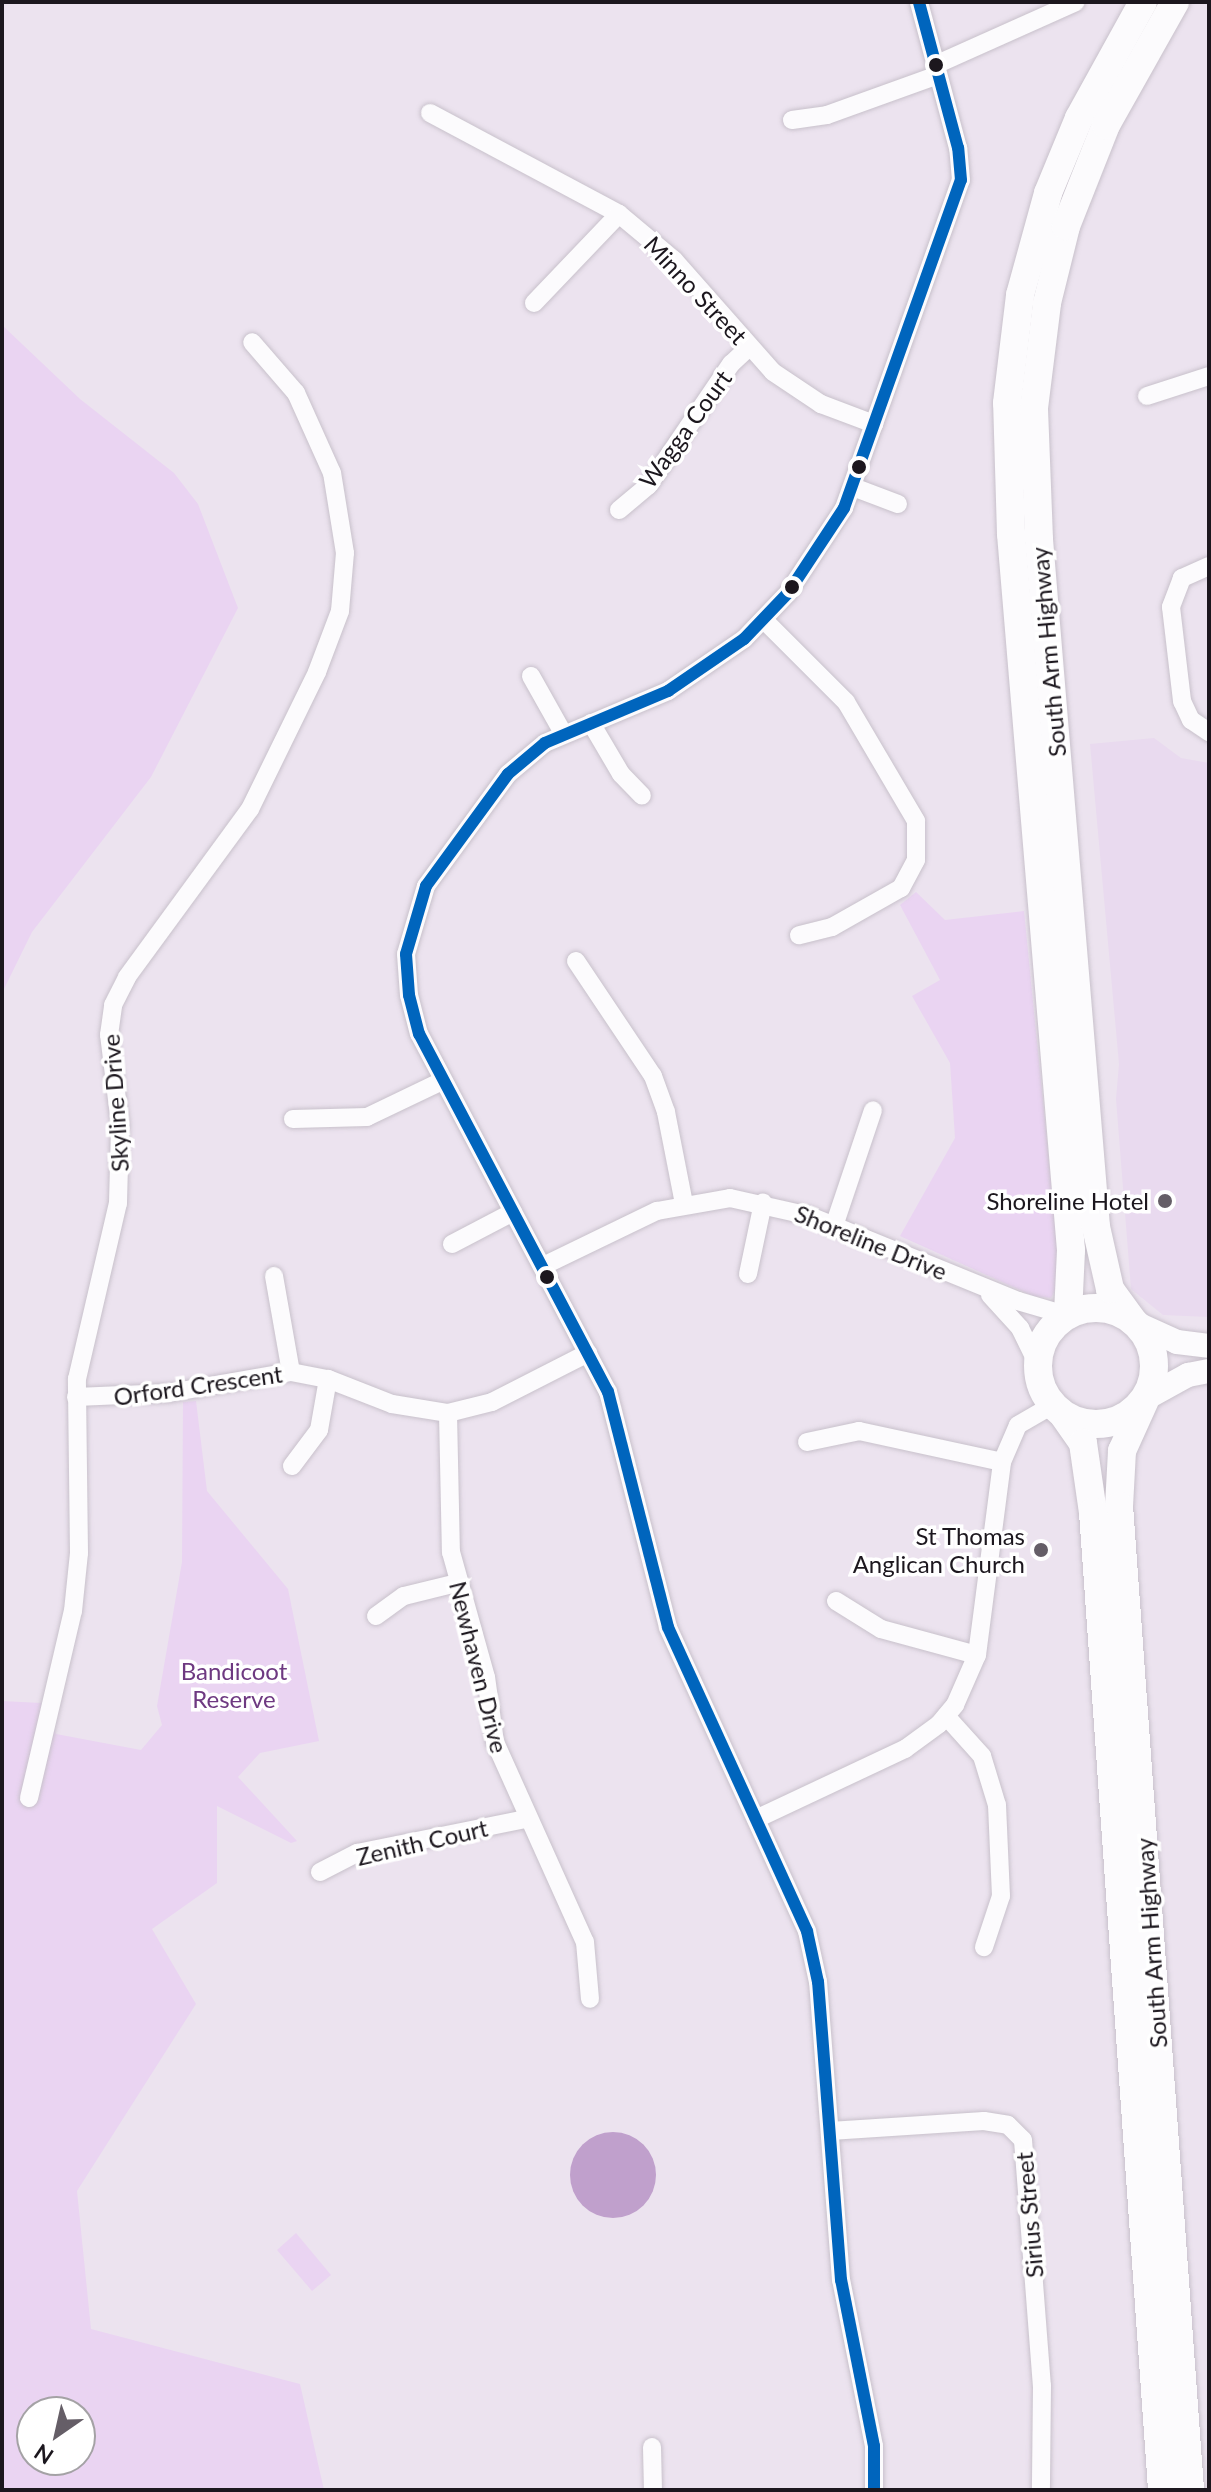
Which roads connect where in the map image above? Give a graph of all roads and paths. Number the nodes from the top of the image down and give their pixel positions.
1 (919, 2) edge
2 (1076, 2) edge
3 (1143, 2) edge
4 (1175, 2) edge
5 (936, 70) junction
6 (430, 113) dead end
7 (792, 120) dead end
8 (619, 214) junction
9 (534, 303) dead end
10 (252, 342) dead end
11 (749, 347) junction
12 (1209, 376) edge
13 (1147, 396) dead end
14 (874, 424) junction
15 (853, 487) junction
16 (898, 504) dead end
17 (619, 510) dead end
18 (1209, 566) edge
19 (764, 620) junction
20 (531, 676) dead end
21 (591, 723) junction
22 (1209, 732) edge
23 (563, 733) junction
24 (642, 796) dead end
25 (799, 935) dead end
26 (576, 961) dead end
27 (442, 1081) junction
28 (873, 1110) dead end
29 (293, 1119) dead end
30 (763, 1203) junction
31 (684, 1204) junction
32 (513, 1212) junction
33 (834, 1226) junction
34 (452, 1244) dead end
35 (543, 1266) junction
36 (748, 1274) dead end
37 (274, 1276) dead end
38 (979, 1286) junction
39 (1067, 1314) junction
40 (1134, 1322) junction
41 (1209, 1346) edge
42 (588, 1353) junction
43 (1036, 1361) junction
44 (1209, 1371) edge
45 (291, 1372) junction
46 (328, 1379) junction
47 (76, 1397) junction
48 (1146, 1398) junction
49 (1058, 1411) junction
50 (448, 1413) junction
51 (807, 1442) dead end
52 (1002, 1462) junction
53 (292, 1466) dead end
54 (457, 1583) junction
55 (836, 1601) dead end
56 (376, 1616) dead end
57 (977, 1655) junction
58 (946, 1716) junction
59 (29, 1798) dead end
60 (526, 1819) junction
61 (756, 1819) junction
62 (320, 1872) dead end
63 (984, 1947) dead end
64 (590, 1999) dead end
65 (830, 2131) junction
66 (652, 2447) dead end
67 (1161, 2489) edge
68 (653, 2490) edge
69 (874, 2490) edge
70 (1041, 2490) edge
71 (1190, 2490) edge

1 - 5 street
2 - 5 street
3 - 39 main road, South Arm Highway
4 - 40 main road, South Arm Highway
5 - 7 street
5 - 14 street
6 - 8 street, Minno Street
8 - 9 street
8 - 11 street, Minno Street
10 - 47 street, Skyline Drive
11 - 14 street, Minno Street
11 - 17 street, Wagga Court
12 - 13 street
14 - 15 street
15 - 16 street
15 - 19 street
18 - 22 street
19 - 21 street
19 - 25 street
20 - 23 street
21 - 23 street
21 - 24 street
23 - 27 street
26 - 31 street
27 - 29 street
27 - 32 street
28 - 33 street
30 - 31 street, Shoreline Drive
30 - 33 street, Shoreline Drive
30 - 36 street, Shoreline Drive
31 - 35 street, Shoreline Drive
32 - 34 street
32 - 35 street
33 - 38 street, Shoreline Drive
35 - 42 street
37 - 45 street
38 - 39 street, Shoreline Drive
38 - 43 street, Shoreline Drive
39 - 40 main road
39 - 43 main road
40 - 41 main road
40 - 48 main road
42 - 50 street, Orford Crescent
42 - 61 street
43 - 49 main road
44 - 48 main road
45 - 46 street, Orford Crescent
45 - 47 street, Orford Crescent
46 - 50 street, Orford Crescent
46 - 53 street
47 - 59 street, Skyline Drive
48 - 49 main road
48 - 71 main road, South Arm Highway
49 - 52 street
49 - 67 main road, South Arm Highway
50 - 54 street, Newhaven Drive
51 - 52 street
52 - 57 street
54 - 56 street
54 - 60 street, Newhaven Drive
55 - 57 street
57 - 58 street
58 - 61 street
58 - 63 street
60 - 62 street, Zenith Court
60 - 64 street, Newhaven Drive
61 - 65 street
65 - 69 street
65 - 70 street, Sirius Street
66 - 68 street

